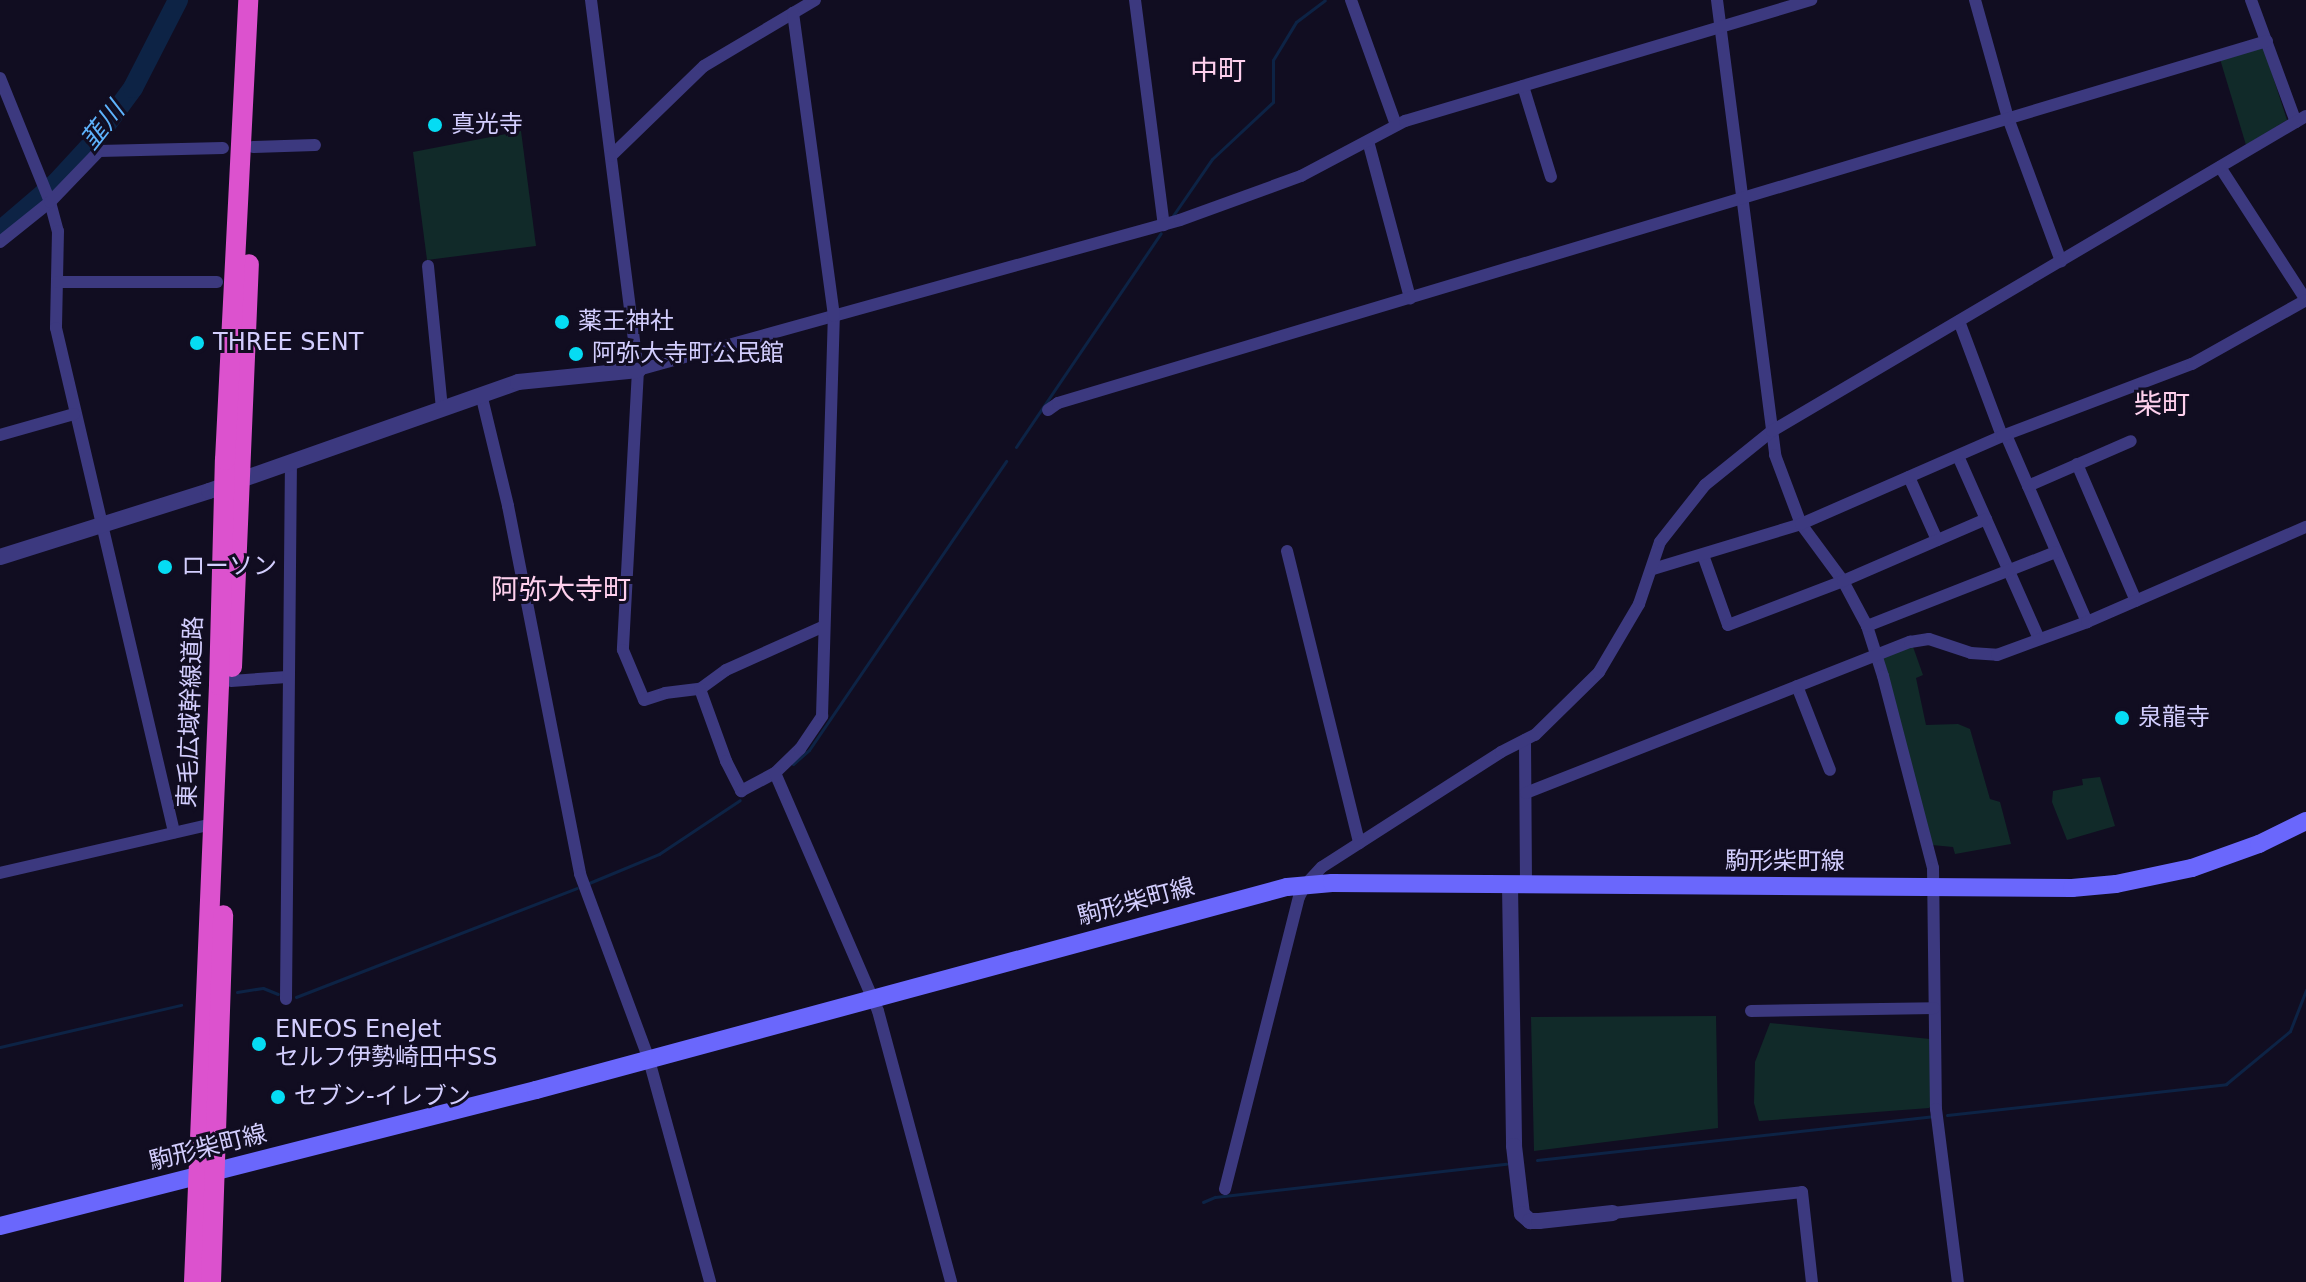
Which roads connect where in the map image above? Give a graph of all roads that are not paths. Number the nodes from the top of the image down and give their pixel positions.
1 (248, 0) edge
2 (260, 0) edge
3 (591, 0) edge
4 (815, 0) edge
5 (1135, 0) edge
6 (1351, 0) edge
7 (1717, 0) edge
8 (1811, 0) edge
9 (1975, 0) edge
10 (2251, 0) edge
11 (793, 13) junction
12 (1720, 26) junction
13 (2267, 41) junction
14 (0, 78) edge
15 (1523, 86) junction
16 (2008, 118) junction
17 (2301, 119) edge
18 (1396, 125) junction
19 (1368, 141) junction
20 (315, 145) dead end
21 (253, 147) junction
22 (223, 148) dead end
23 (611, 156) junction
24 (2220, 167) junction
25 (1551, 177) dead end
26 (1744, 198) junction
27 (49, 200) junction
28 (1164, 225) junction
29 (0, 242) edge
30 (2061, 261) junction
31 (428, 266) dead end
32 (58, 282) junction
33 (217, 282) dead end
34 (1410, 298) junction
35 (2306, 300) edge
36 (834, 316) junction
37 (1959, 321) junction
38 (638, 370) junction
39 (481, 394) junction
40 (442, 409) junction
41 (1048, 410) dead end
42 (74, 414) junction
43 (1772, 431) junction
44 (0, 435) edge
45 (2004, 436) junction
46 (2131, 441) dead end
47 (1958, 456) junction
48 (291, 462) junction
49 (2077, 464) junction
50 (1909, 477) junction
51 (233, 481) junction
52 (2028, 486) junction
53 (1986, 519) junction
54 (102, 524) junction
55 (1801, 524) junction
56 (2306, 527) edge
57 (1937, 540) junction
58 (1287, 551) dead end
59 (2056, 552) junction
60 (1703, 555) junction
61 (0, 557) edge
62 (1653, 569) junction
63 (2009, 571) junction
64 (1843, 581) junction
65 (2136, 601) junction
66 (2087, 622) junction
67 (1867, 626) junction
68 (822, 627) junction
69 (2039, 639) junction
70 (1877, 654) junction
71 (287, 677) junction
72 (231, 681) junction
73 (1797, 686) junction
74 (700, 689) junction
75 (1525, 740) junction
76 (1830, 770) dead end
77 (775, 773) junction
78 (1526, 793) junction
79 (2306, 821) edge
80 (213, 824) junction
81 (174, 832) junction
82 (1359, 843) junction
83 (0, 873) edge
84 (1306, 884) junction
85 (1518, 886) junction
86 (1934, 886) junction
87 (872, 998) junction
88 (286, 999) dead end
89 (1934, 1008) junction
90 (1751, 1011) dead end
91 (649, 1060) junction
92 (207, 1172) junction
93 (1225, 1189) dead end
94 (1613, 1213) joint
95 (0, 1226) edge
96 (194, 1282) edge
97 (211, 1282) edge
98 (710, 1282) edge
99 (951, 1282) edge
100 (1812, 1282) edge
101 (1958, 1282) edge

1 - 51 highway, 東毛広域幹線道路
2 - 21 highway, 東毛広域幹線道路
3 - 23 street
4 - 11 street
5 - 28 street
6 - 18 street
7 - 12 street
8 - 12 street
9 - 16 street
10 - 13 street
11 - 23 street
11 - 36 street
12 - 15 street
12 - 26 street
13 - 16 street
13 - 17 street
14 - 27 street
15 - 18 street
15 - 25 street
16 - 26 street
16 - 30 street
17 - 24 street
18 - 19 street
19 - 28 street
19 - 34 street
20 - 21 street
21 - 51 highway, 東毛広域幹線道路
22 - 27 street
23 - 38 street
24 - 30 street
24 - 35 street
26 - 34 street
26 - 43 street
27 - 29 street
27 - 32 street
28 - 36 street
30 - 37 street
31 - 40 street
32 - 33 street
32 - 42 street
34 - 41 street
35 - 45 street
36 - 38 street
36 - 68 street
37 - 43 street
37 - 45 street
38 - 39 street
38 - 74 street
39 - 40 street
39 - 91 street
40 - 48 street
42 - 44 street
42 - 54 street
43 - 55 street
43 - 62 street
45 - 47 street
45 - 52 street
46 - 49 street
47 - 50 street
47 - 53 street
48 - 51 street
48 - 71 street
49 - 52 street
49 - 65 street
50 - 55 street
50 - 57 street
51 - 54 street
51 - 72 highway, 東毛広域幹線道路
51 - 80 highway, 東毛広域幹線道路
52 - 59 street
53 - 57 street
53 - 63 street
54 - 61 street
54 - 81 street
55 - 60 street
55 - 64 street
56 - 65 street
57 - 64 street
58 - 82 street
59 - 63 street
59 - 66 street
60 - 62 street
60 - 64 street
62 - 75 street
63 - 67 street
63 - 69 street
64 - 67 street
65 - 66 street
66 - 69 street
67 - 70 street
68 - 74 street
68 - 77 street
69 - 70 street
70 - 73 street
70 - 86 street
71 - 72 street
71 - 88 street
72 - 92 highway, 東毛広域幹線道路
73 - 76 street
73 - 78 street
74 - 77 street
75 - 78 street
75 - 82 street
77 - 87 street
78 - 85 street
79 - 86 main road, 駒形柴町線
80 - 81 street
80 - 92 highway, 東毛広域幹線道路
81 - 83 street
82 - 84 street
84 - 85 main road, 駒形柴町線
84 - 87 main road, 駒形柴町線
84 - 93 street
85 - 86 main road, 駒形柴町線
85 - 94 street
86 - 89 street
87 - 91 main road, 駒形柴町線
87 - 99 street
89 - 90 street
89 - 101 street
91 - 92 main road, 駒形柴町線
91 - 98 street
92 - 95 main road, 駒形柴町線
92 - 96 highway, 東毛広域幹線道路
92 - 97 highway, 東毛広域幹線道路
94 - 100 street

